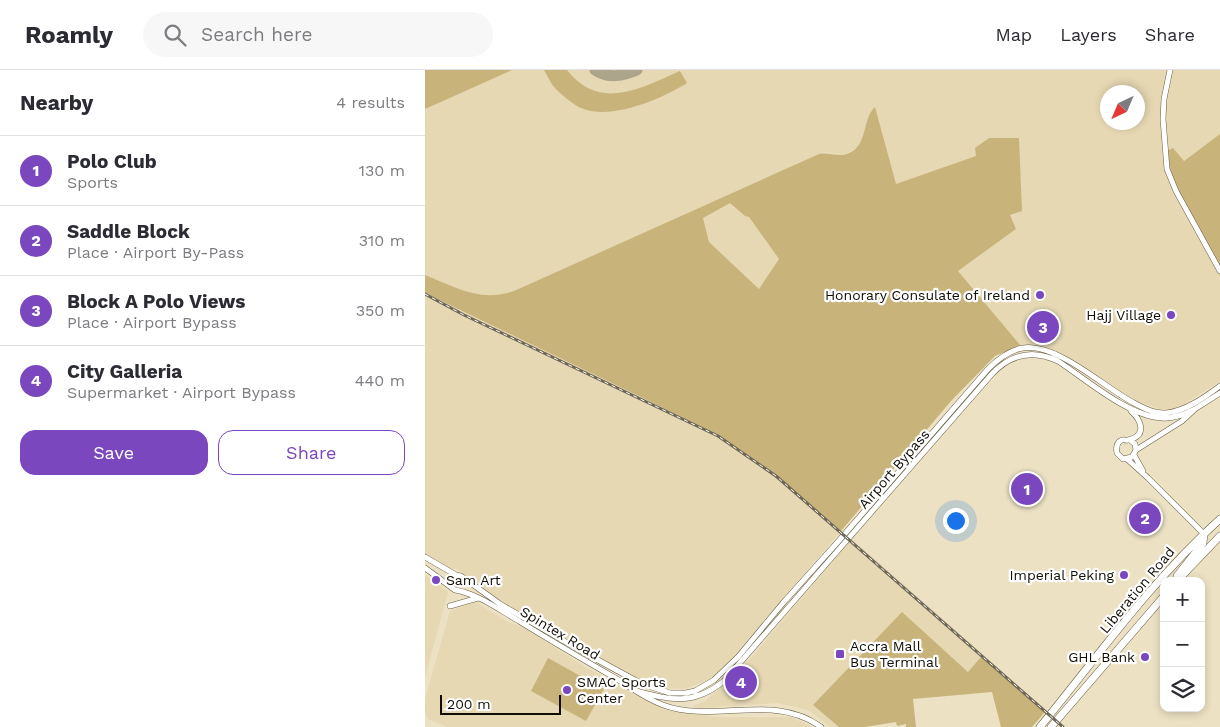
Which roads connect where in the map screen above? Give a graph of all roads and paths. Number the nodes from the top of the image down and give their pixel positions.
1 (1170, 70) edge
2 (1220, 271) edge
3 (1220, 386) edge
4 (1220, 393) edge
5 (1194, 406) junction
6 (1127, 407) junction
7 (1129, 440) junction
8 (1135, 453) junction
9 (1127, 459) junction
10 (1148, 478) junction
11 (1220, 519) edge
12 (1204, 534) junction
13 (1220, 536) edge
14 (425, 557) edge
15 (425, 568) edge
16 (456, 575) junction
17 (1178, 577) edge
18 (1180, 577) edge
19 (465, 580) junction
20 (451, 586) junction
21 (461, 591) junction
22 (479, 598) junction
23 (1160, 601) edge
24 (449, 606) dead end
25 (642, 684) joint
26 (636, 691) junction
27 (821, 727) edge
28 (1040, 727) edge
29 (1051, 727) edge

1 - 2 main road
3 - 5 main road
4 - 5 main road
5 - 6 main road, Airport Bypass
5 - 8 main road
5 - 25 main road, Airport Bypass
6 - 7 main road
6 - 26 main road, Airport Bypass
7 - 8 main road
7 - 9 main road
8 - 9 main road
8 - 10 main road
9 - 10 main road
10 - 12 main road
11 - 12 highway, Liberation Road
12 - 17 highway
12 - 28 highway, Liberation Road
13 - 18 highway, Liberation Road
14 - 16 main road, Spintex Road
15 - 20 main road, Spintex Road
16 - 19 main road, Spintex Road
16 - 20 main road
19 - 21 main road
19 - 25 main road, Spintex Road
20 - 21 main road, Spintex Road
21 - 22 main road, Spintex Road
22 - 24 main road
22 - 26 main road, Spintex Road
23 - 29 highway, Liberation Road
26 - 27 main road, Spintex Road

